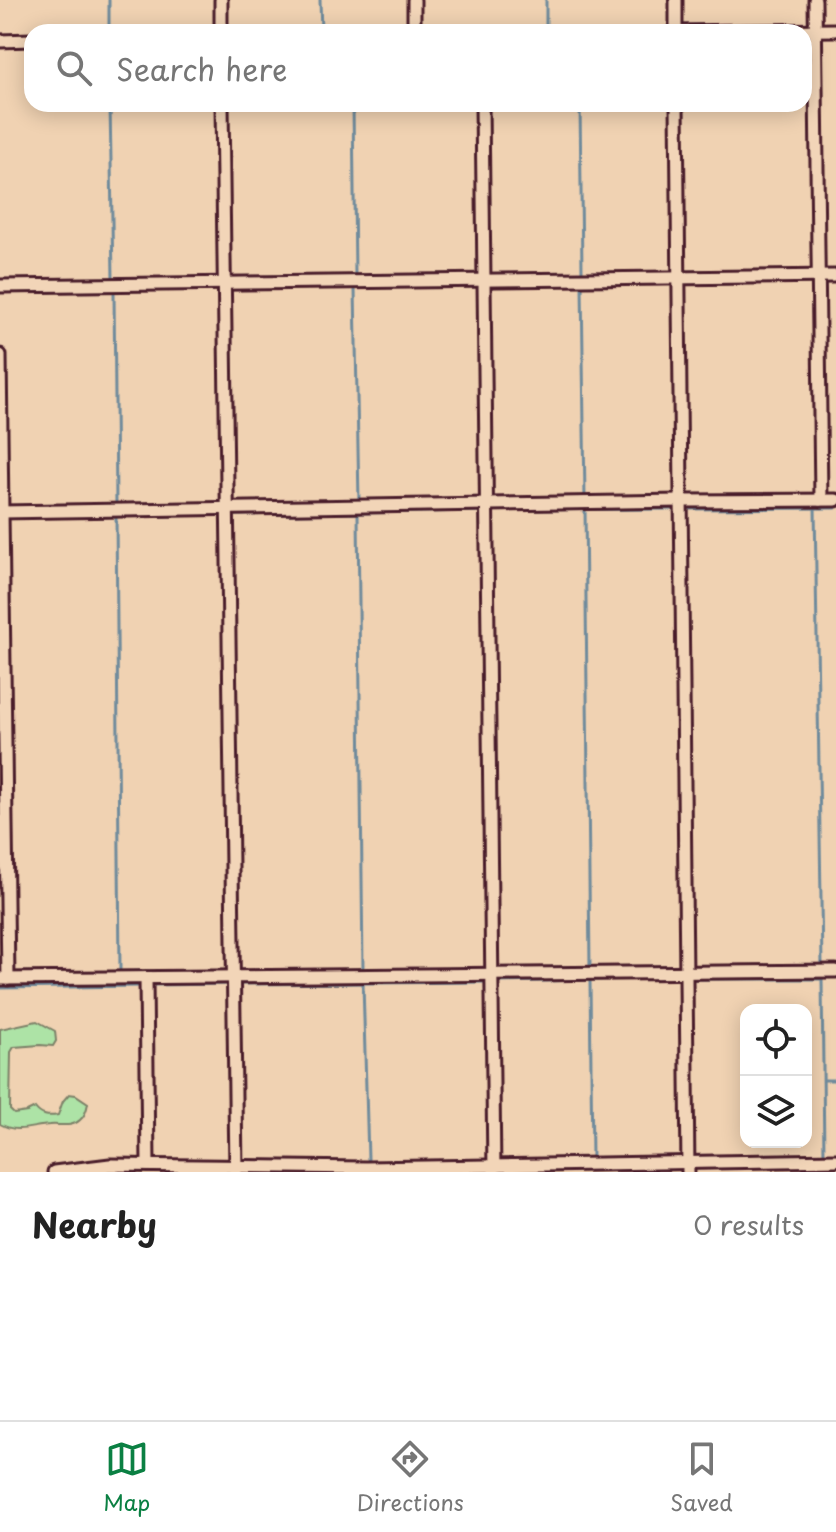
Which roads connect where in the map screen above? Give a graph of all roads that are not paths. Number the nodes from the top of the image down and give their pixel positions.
1 (221, 0) edge
2 (414, 0) edge
3 (676, 0) edge
4 (815, 0) edge
5 (221, 24) edge
6 (414, 24) edge
7 (674, 24) edge
8 (812, 30) edge
9 (815, 30) junction
10 (836, 30) edge
11 (24, 40) edge
12 (0, 41) edge
13 (222, 112) edge
14 (482, 112) edge
15 (677, 112) edge
16 (819, 276) junction
17 (836, 276) edge
18 (679, 279) junction
19 (484, 281) junction
20 (224, 283) junction
21 (0, 286) edge
22 (0, 355) edge
23 (821, 500) junction
24 (836, 500) edge
25 (681, 501) junction
26 (486, 505) junction
27 (227, 507) junction
28 (1, 512) edge
29 (836, 971) edge
30 (685, 973) junction
31 (491, 974) junction
32 (234, 977) junction
33 (146, 978) junction
34 (4, 979) edge
35 (836, 1160) edge
36 (148, 1165) junction
37 (688, 1167) edge
38 (236, 1169) edge
39 (494, 1169) edge
40 (366, 1170) edge
41 (54, 1172) edge

1 - 5 street
2 - 6 street
3 - 7 street
4 - 9 street
8 - 9 street
9 - 10 street
9 - 16 street
11 - 12 street
13 - 20 street
14 - 19 street
15 - 18 street
16 - 17 street
16 - 18 street
16 - 23 street
18 - 19 street
18 - 25 street
19 - 20 street
19 - 26 street
20 - 21 street
20 - 27 street
22 - 28 street
23 - 24 street
23 - 25 street
25 - 26 street
25 - 30 street
26 - 27 street
26 - 31 street
27 - 28 street
27 - 32 street
28 - 34 street
29 - 30 street
30 - 31 street
30 - 37 street
31 - 32 street
31 - 39 street
32 - 33 street
32 - 38 street
33 - 34 street
33 - 36 street
35 - 37 street
36 - 38 street
36 - 41 street
37 - 39 street
38 - 40 street
39 - 40 street

